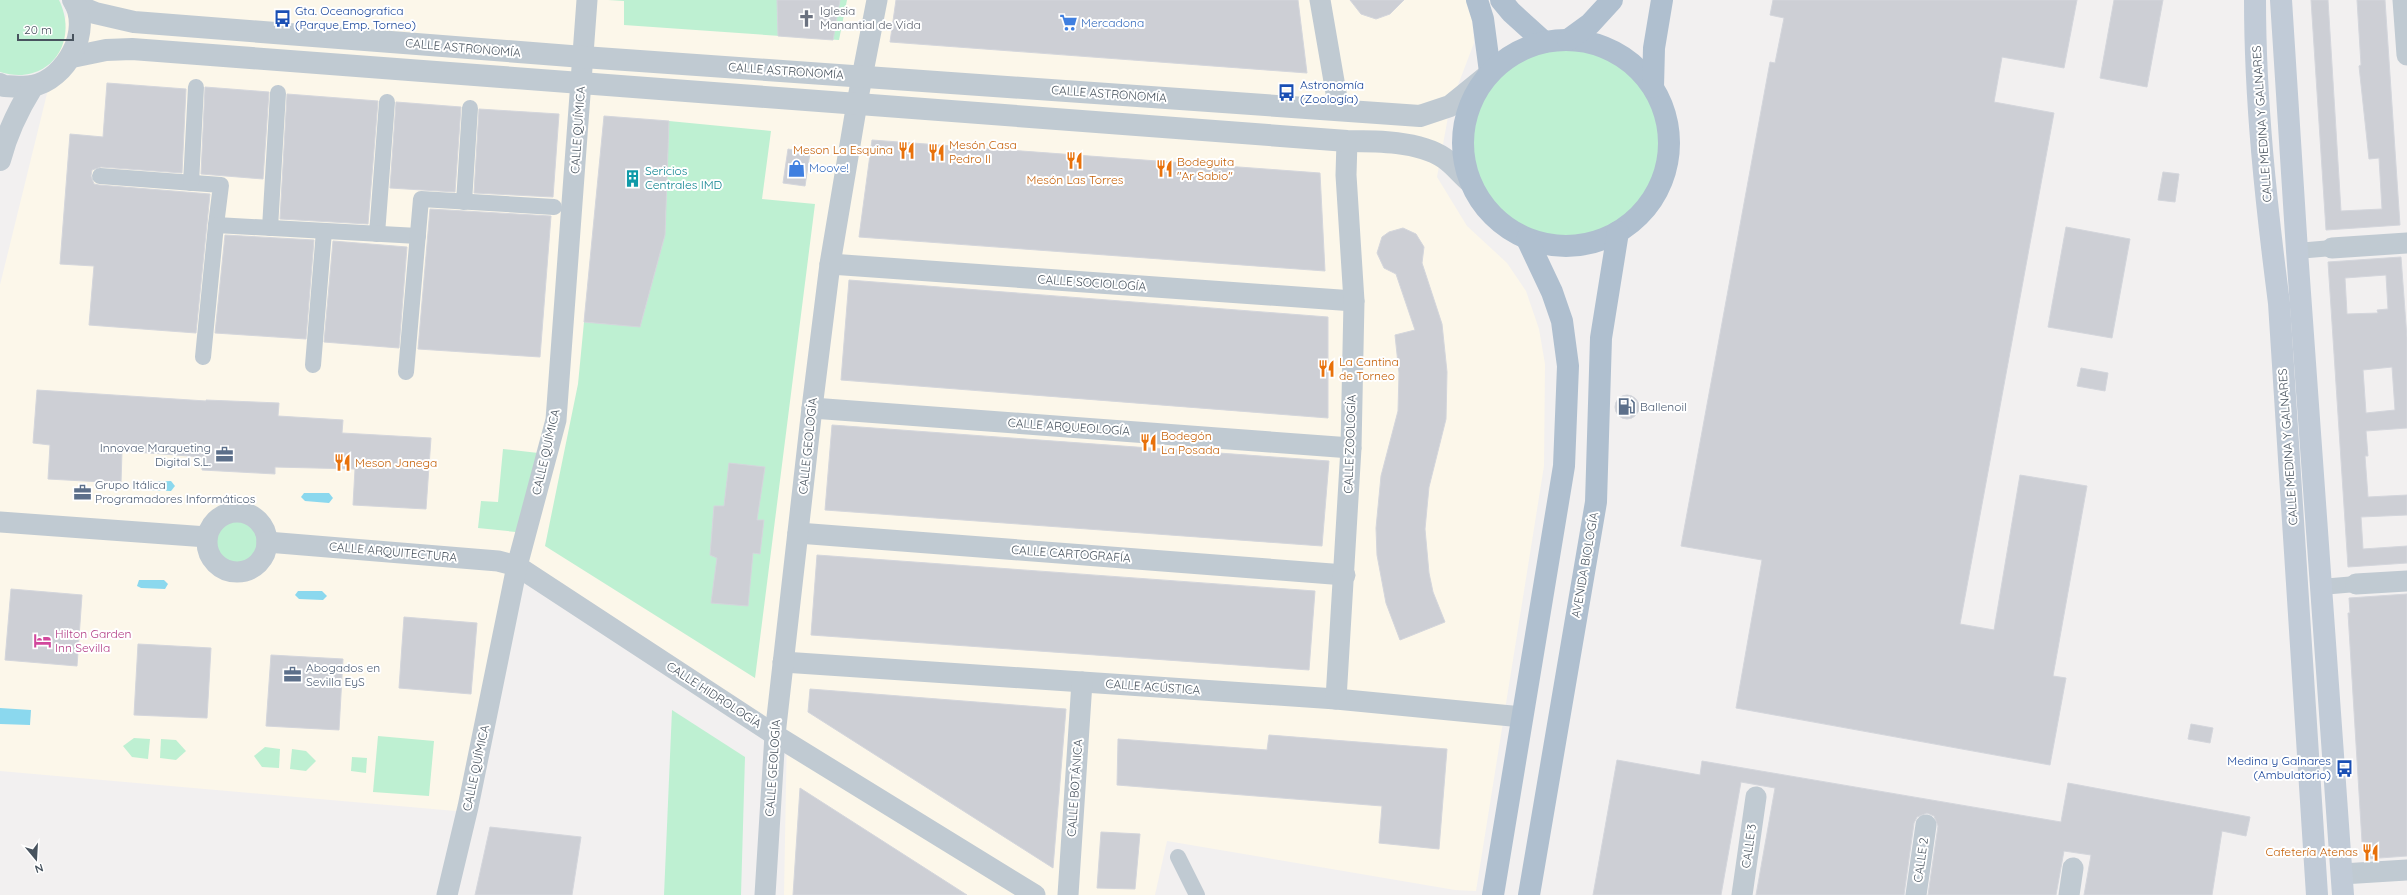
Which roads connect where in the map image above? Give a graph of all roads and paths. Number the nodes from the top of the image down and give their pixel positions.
1 (587, 0) edge
2 (877, 0) edge
3 (1320, 0) edge
4 (1477, 0) edge
5 (1502, 0) edge
6 (1612, 0) edge
7 (1662, 0) edge
8 (2255, 0) edge
9 (2281, 0) edge
10 (2403, 0) edge
11 (75, 2) edge
12 (1568, 40) junction
13 (1544, 42) junction
14 (2407, 55) edge
15 (72, 57) junction
16 (583, 57) junction
17 (1489, 74) junction
18 (863, 76) junction
19 (582, 83) junction
20 (0, 84) edge
21 (33, 86) junction
22 (196, 86) dead end
23 (1653, 87) junction
24 (278, 93) dead end
25 (387, 102) dead end
26 (857, 103) junction
27 (470, 108) dead end
28 (1339, 110) junction
29 (1347, 141) junction
30 (0, 160) edge
31 (100, 176) dead end
32 (1469, 181) junction
33 (191, 183) junction
34 (464, 202) junction
35 (554, 207) dead end
36 (216, 225) junction
37 (270, 228) junction
38 (324, 231) junction
39 (1618, 232) junction
40 (377, 234) junction
41 (418, 236) junction
42 (1527, 239) junction
43 (2407, 243) edge
44 (2332, 248) joint
45 (2296, 251) junction
46 (830, 264) junction
47 (1354, 301) junction
48 (203, 357) dead end
49 (313, 365) dead end
50 (406, 372) dead end
51 (812, 408) junction
52 (1351, 448) junction
53 (0, 522) edge
54 (798, 533) junction
55 (207, 537) junction
56 (267, 542) junction
57 (517, 566) junction
58 (1345, 576) junction
59 (2407, 581) edge
60 (2356, 584) joint
61 (2321, 587) junction
62 (783, 662) junction
63 (1082, 682) junction
64 (1336, 699) junction
65 (1522, 717) junction
66 (775, 734) junction
67 (1756, 797) dead end
68 (1926, 826) dead end
69 (1178, 857) dead end
70 (2073, 868) dead end
71 (2407, 870) edge
72 (2342, 874) junction
73 (447, 895) edge
74 (765, 895) edge
75 (1035, 895) edge
76 (1068, 895) edge
77 (1197, 895) edge
78 (1494, 895) edge
79 (1529, 895) edge
80 (1742, 895) edge
81 (1916, 895) edge
82 (2069, 895) edge
83 (2317, 895) edge
84 (2343, 895) edge

1 - 16 street, CALLE QUÍMICA
2 - 18 street, CALLE GEOLOGÍA
3 - 28 street
4 - 17 main road
5 - 13 main road
6 - 12 main road
7 - 23 main road
8 - 83 main road, CALLE MEDINA Y GALNARES
9 - 45 main road, CALLE MEDINA Y GALNARES
10 - 14 street
11 - 15 street
11 - 16 street, CALLE ASTRONOMÍA
12 - 13 main road
12 - 23 main road
13 - 17 main road
15 - 19 street, CALLE ASTRONOMÍA
15 - 21 street
16 - 18 street, CALLE ASTRONOMÍA
16 - 19 street, CALLE QUÍMICA
17 - 28 street, CALLE ASTRONOMÍA
17 - 32 main road
18 - 26 street, CALLE GEOLOGÍA
18 - 28 street, CALLE ASTRONOMÍA
19 - 26 street, CALLE ASTRONOMÍA
19 - 57 street, CALLE QUÍMICA
20 - 21 street
21 - 30 street
22 - 33 street
23 - 39 main road
24 - 37 street
25 - 40 street
26 - 29 street, CALLE ASTRONOMÍA
26 - 46 street, CALLE GEOLOGÍA
27 - 34 street
29 - 32 street, CALLE ASTRONOMÍA
29 - 47 street, CALLE ZOOLOGÍA
31 - 33 street
32 - 42 main road
33 - 36 street
34 - 35 street
34 - 41 street
36 - 37 street
36 - 48 street
37 - 38 street
38 - 40 street
38 - 49 street
39 - 42 main road
39 - 79 main road, AVENIDA BIOLOGÍA
40 - 41 street
41 - 50 street
42 - 65 main road
43 - 44 street
44 - 45 street
45 - 61 main road, CALLE MEDINA Y GALNARES
46 - 47 street, CALLE SOCIOLOGÍA
46 - 51 street, CALLE GEOLOGÍA
47 - 52 street, CALLE ZOOLOGÍA
51 - 52 street, CALLE ARQUEOLOGÍA
51 - 54 street, CALLE GEOLOGÍA
52 - 58 street, CALLE ZOOLOGÍA
53 - 55 street
54 - 58 street, CALLE CARTOGRAFÍA
54 - 62 street, CALLE GEOLOGÍA
55 - 56 street
55 - 56 street
56 - 57 street, CALLE ARQUITECTURA
57 - 66 street, CALLE HIDROLOGÍA
57 - 73 street, CALLE QUÍMICA
58 - 64 street, CALLE ZOOLOGÍA
59 - 60 street
60 - 61 street
61 - 72 main road, CALLE MEDINA Y GALNARES
62 - 63 street, CALLE ACÚSTICA
62 - 66 street, CALLE GEOLOGÍA
63 - 64 street, CALLE ACÚSTICA
63 - 76 street, CALLE BOTÁNICA
64 - 65 street, CALLE ACÚSTICA
65 - 78 main road
66 - 74 street, CALLE GEOLOGÍA
66 - 75 street, CALLE HIDROLOGÍA
67 - 80 street, CALLE 3
68 - 81 street, CALLE 2
69 - 77 street
70 - 82 street
71 - 72 street
72 - 84 main road, CALLE MEDINA Y GALNARES

